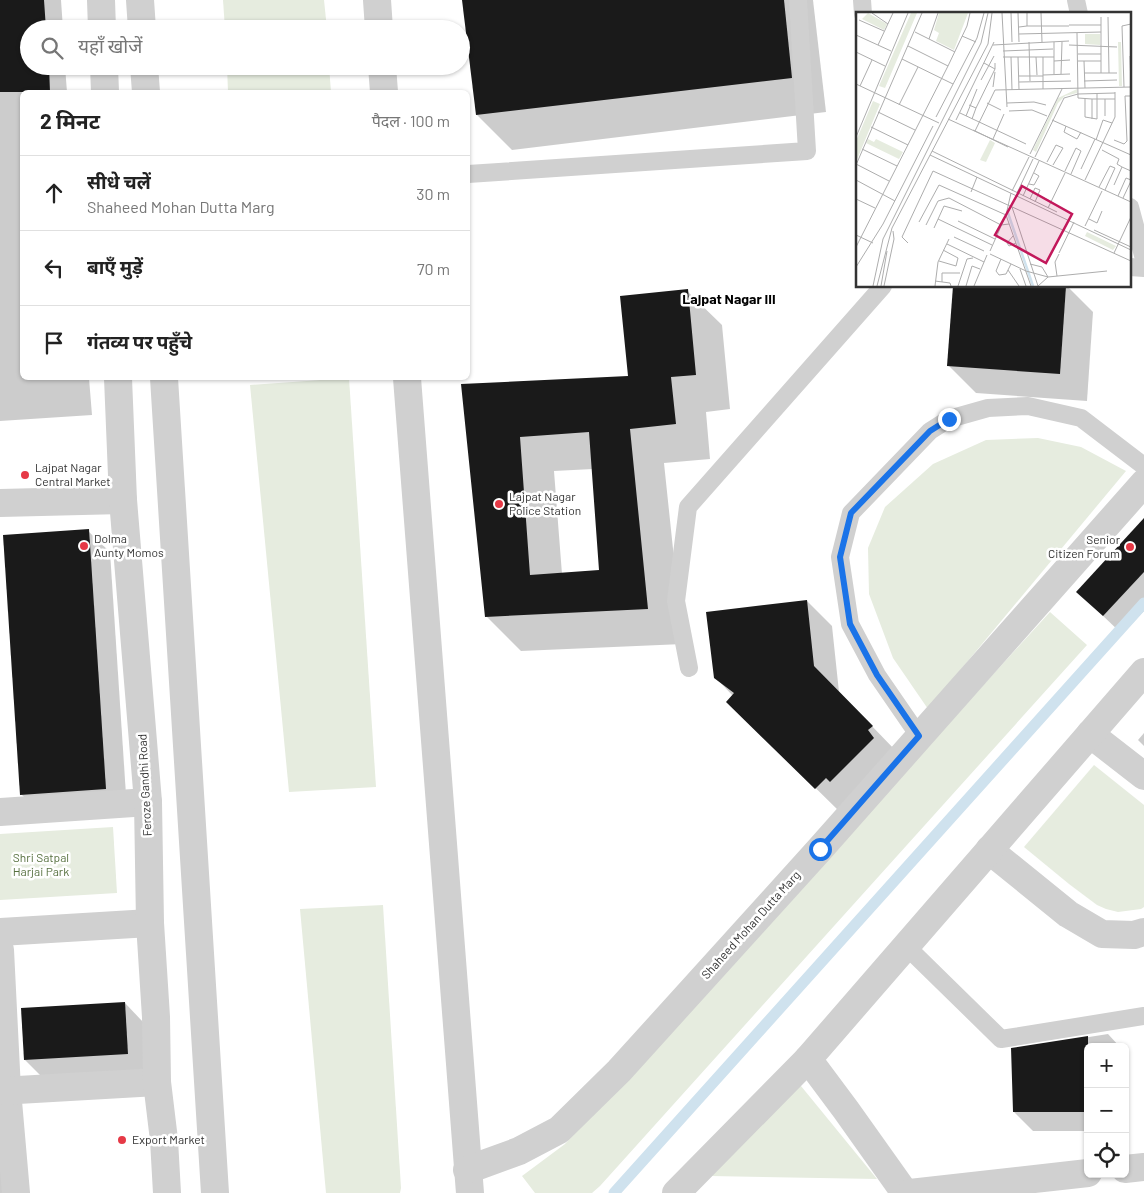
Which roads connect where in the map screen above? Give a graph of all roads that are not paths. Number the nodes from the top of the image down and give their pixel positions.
1 (101, 0) edge
2 (140, 0) edge
3 (377, 0) edge
4 (798, 0) edge
5 (102, 20) edge
6 (141, 20) edge
7 (378, 20) edge
8 (104, 75) edge
9 (145, 75) edge
10 (383, 75) edge
11 (105, 90) edge
12 (146, 90) edge
13 (384, 90) edge
14 (470, 174) edge
15 (1132, 214) edge
16 (1144, 259) edge
17 (881, 288) edge
18 (118, 380) edge
19 (164, 380) edge
20 (407, 380) edge
21 (1144, 466) edge
22 (1144, 483) edge
23 (123, 500) junction
24 (0, 503) edge
25 (689, 668) dead end
26 (1144, 672) edge
27 (1090, 734) junction
28 (919, 736) junction
29 (1144, 776) edge
30 (148, 802) junction
31 (0, 812) edge
32 (989, 850) junction
33 (150, 923) junction
34 (0, 932) edge
35 (1144, 932) edge
36 (906, 946) junction
37 (0, 950) edge
38 (1144, 1016) edge
39 (808, 1059) junction
40 (157, 1082) junction
41 (4, 1091) edge
42 (1144, 1167) edge
43 (1129, 1169) edge
44 (1084, 1173) edge
45 (468, 1181) edge
46 (16, 1193) edge
47 (167, 1193) edge
48 (215, 1193) edge
49 (676, 1193) edge
50 (905, 1193) edge
51 (910, 1193) edge

1 - 5 street
2 - 6 street
3 - 7 street
4 - 14 lane
8 - 11 street
9 - 12 street
10 - 13 street
15 - 16 lane
17 - 25 lane
18 - 23 street, Feroze Gandhi Road
19 - 48 street
20 - 45 street
21 - 28 lane
22 - 28 street, Shaheed Mohan Dutta Marg
23 - 24 street
23 - 30 street, Feroze Gandhi Road
26 - 27 street
27 - 29 street
27 - 32 street
28 - 45 street, Shaheed Mohan Dutta Marg
30 - 31 street
30 - 33 street, Feroze Gandhi Road
32 - 35 street
32 - 36 street
33 - 34 street
33 - 40 street, Feroze Gandhi Road
36 - 38 lane
36 - 39 street
37 - 41 street
39 - 49 street
39 - 50 street
40 - 41 street
40 - 47 street, Feroze Gandhi Road
41 - 46 street
42 - 43 street
44 - 51 street

